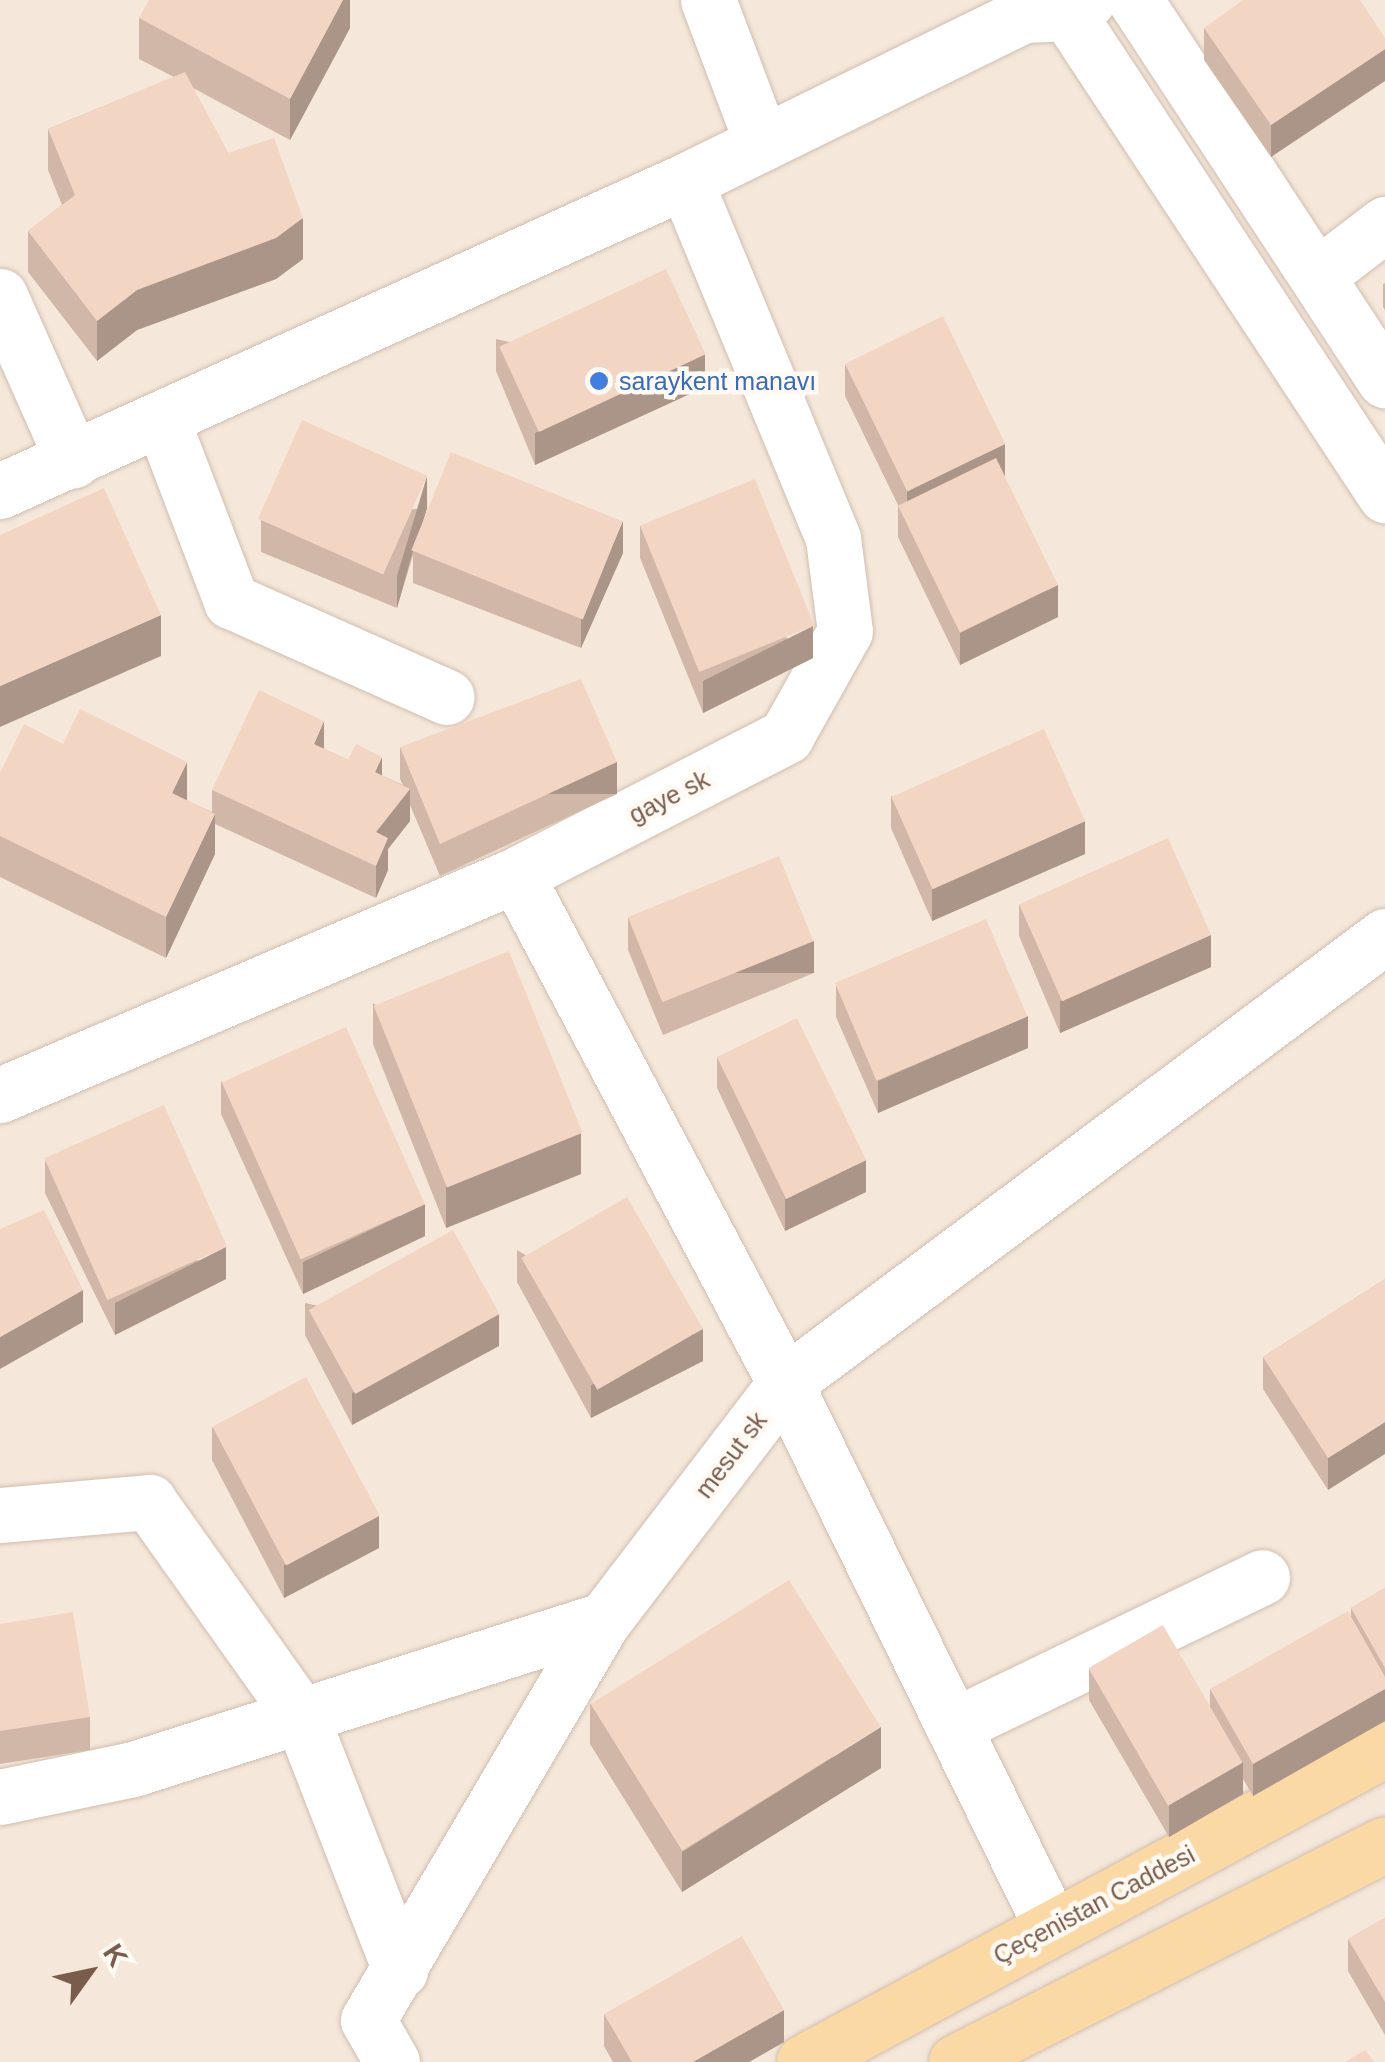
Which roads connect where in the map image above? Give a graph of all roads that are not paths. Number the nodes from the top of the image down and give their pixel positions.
1 (708, 0) edge
2 (1135, 0) edge
3 (1072, 4) edge
4 (762, 143) junction
5 (685, 181) junction
6 (1385, 224) edge
7 (1317, 276) junction
8 (0, 296) edge
9 (1385, 380) edge
10 (162, 420) junction
11 (73, 461) junction
12 (0, 491) edge
13 (1385, 495) edge
14 (447, 697) dead end
15 (516, 876) junction
16 (1385, 936) edge
17 (0, 1094) edge
18 (785, 1383) junction
19 (0, 1514) edge
20 (1262, 1577) dead end
21 (604, 1620) junction
22 (301, 1716) junction
23 (953, 1726) junction
24 (1385, 1750) edge
25 (0, 1796) edge
26 (1385, 1844) edge
27 (1052, 1928) junction
28 (400, 1970) junction
29 (392, 2062) edge
30 (804, 2062) edge
31 (956, 2062) edge

1 - 4 street
2 - 7 street
3 - 4 street
3 - 13 street
4 - 5 street
5 - 10 street
5 - 15 street, gaye sk
6 - 7 street
7 - 9 street
8 - 11 street
10 - 11 street
10 - 14 street
11 - 12 street
15 - 17 street, gaye sk
15 - 18 street
16 - 18 street, mesut sk
18 - 21 street, mesut sk
18 - 23 street
19 - 22 street
20 - 23 street
21 - 22 street
21 - 28 street, mesut sk
22 - 25 street
22 - 28 street
23 - 27 street
24 - 27 main road, Çeçenistan Caddesi
26 - 31 main road
27 - 30 main road, Çeçenistan Caddesi
28 - 29 street, mesut sk

